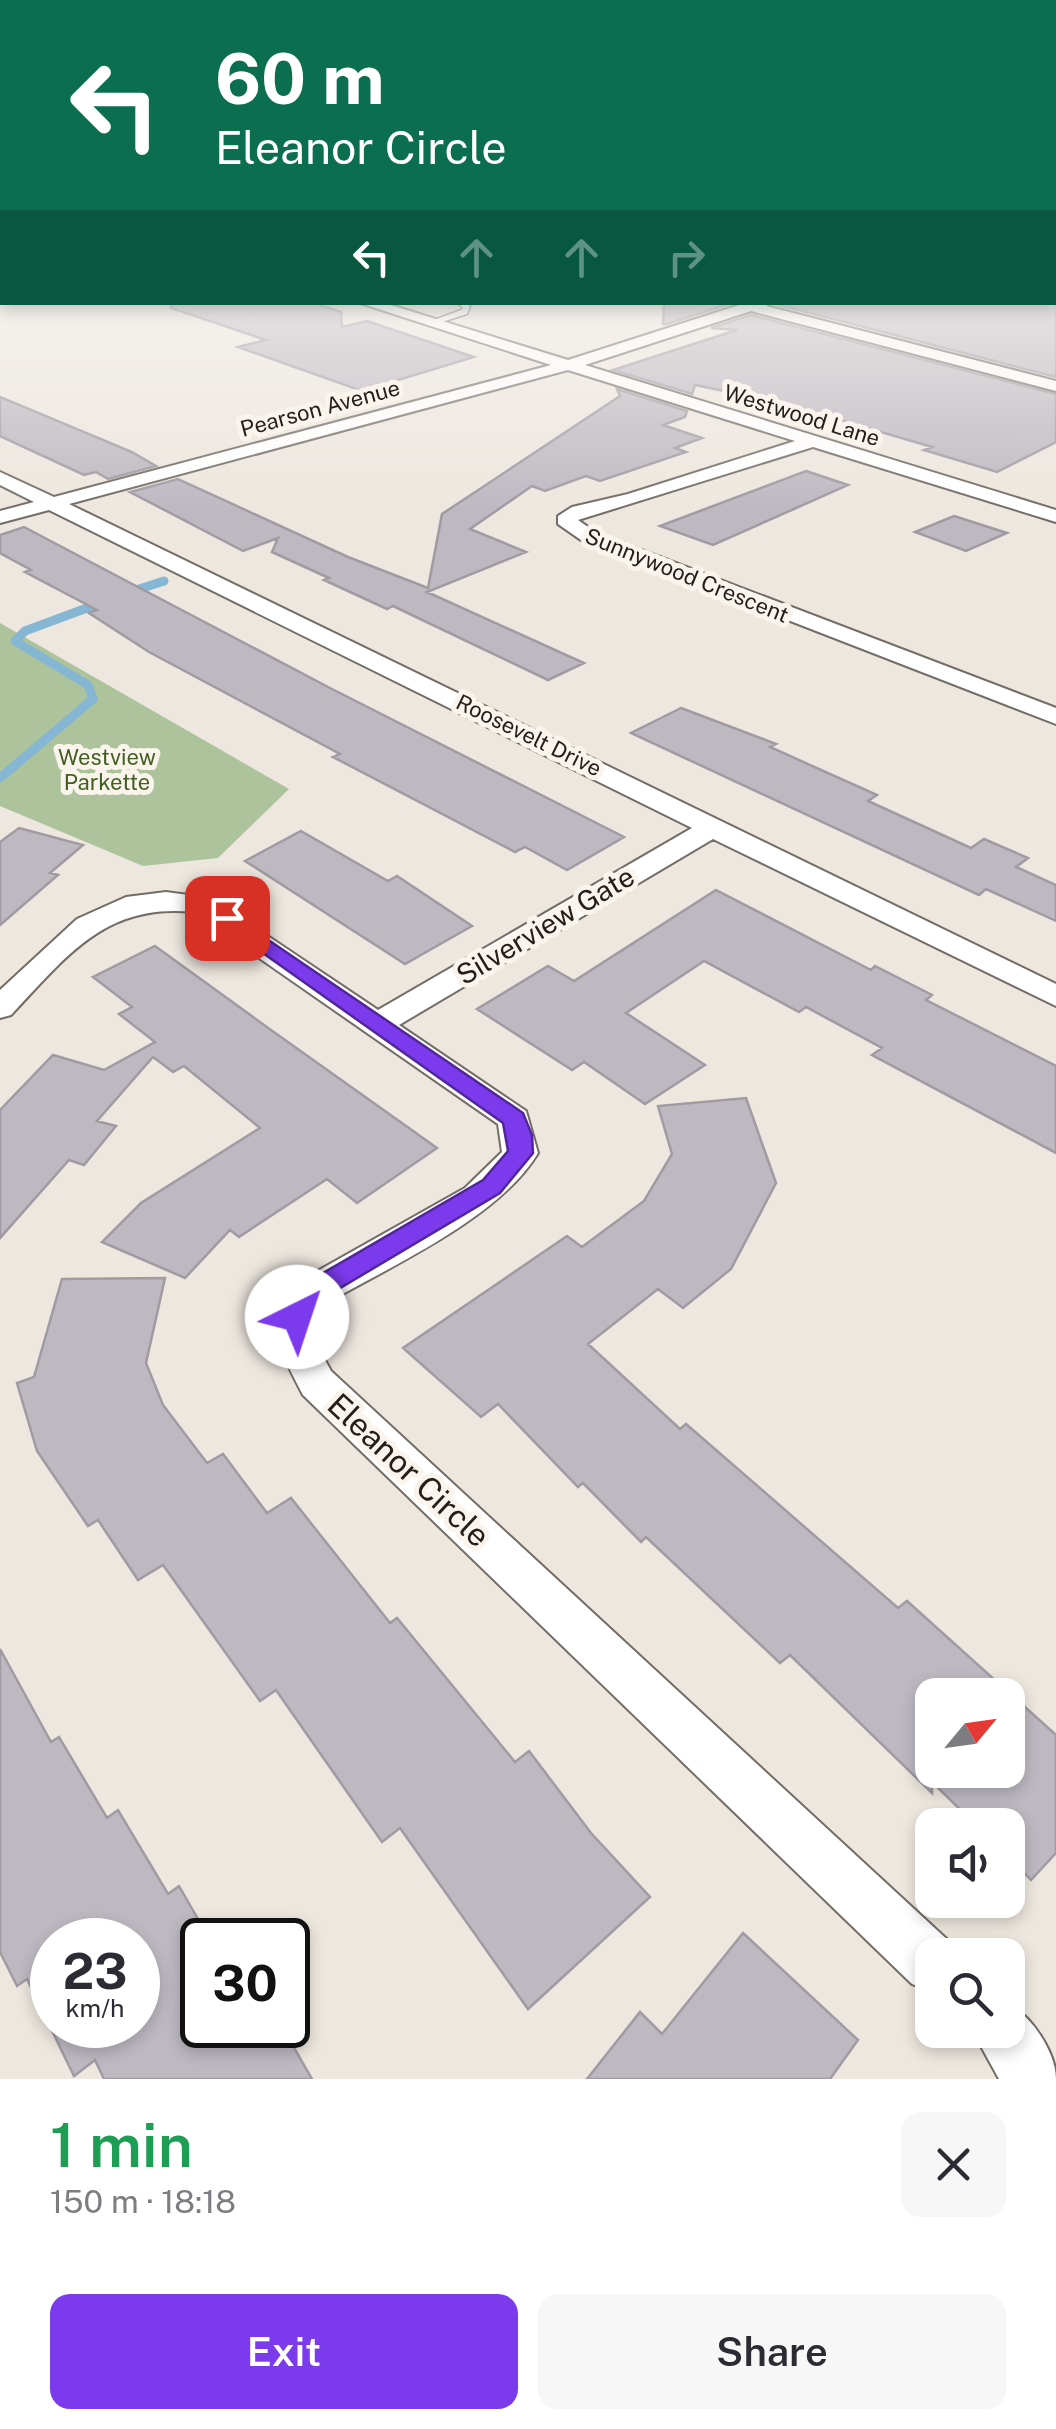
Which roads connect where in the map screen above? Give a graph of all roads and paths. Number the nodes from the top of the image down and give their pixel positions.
1 (410, 317) edge
2 (451, 317) edge
3 (718, 317) edge
4 (806, 317) edge
5 (432, 324) junction
6 (566, 366) junction
7 (1056, 386) edge
8 (812, 441) junction
9 (0, 478) edge
10 (52, 504) junction
11 (0, 516) edge
12 (1056, 516) edge
13 (1056, 717) edge
14 (714, 826) junction
15 (1056, 996) edge
16 (0, 1008) edge
17 (376, 1025) junction
18 (915, 1948) edge
19 (1012, 2048) edge
20 (1028, 2079) edge

1 - 5 street, Westwood Lane
2 - 5 lane
3 - 6 street, Pearson Avenue
4 - 7 street
5 - 6 street, Westwood Lane
6 - 8 street, Westwood Lane
6 - 10 street, Pearson Avenue
8 - 12 street, Westwood Lane
8 - 13 street, Sunnywood Crescent
9 - 10 street, Roosevelt Drive
10 - 11 street, Pearson Avenue
10 - 14 street, Roosevelt Drive
14 - 15 street, Roosevelt Drive
14 - 17 street, Silverview Gate
16 - 17 street, Eleanor Circle
17 - 18 street, Eleanor Circle
19 - 20 street

